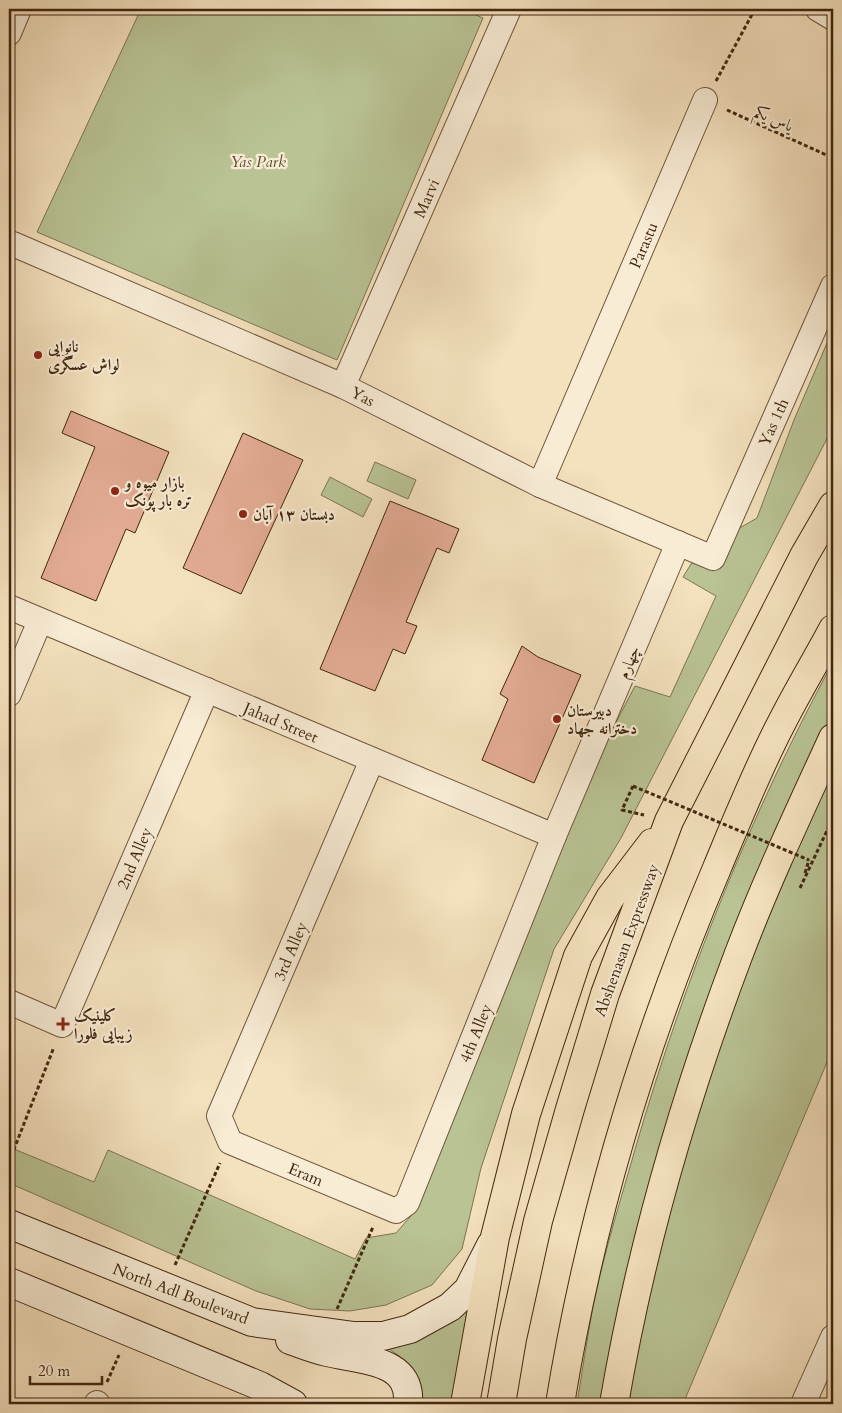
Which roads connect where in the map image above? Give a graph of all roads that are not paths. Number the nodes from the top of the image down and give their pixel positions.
1 (19, 9) edge
2 (818, 9) edge
3 (503, 11) edge
4 (833, 18) edge
5 (9, 33) edge
6 (705, 100) road end
7 (9, 245) edge
8 (833, 286) edge
9 (343, 386) junction
10 (540, 485) junction
11 (833, 506) edge
12 (678, 543) junction
13 (713, 558) joint
14 (9, 608) edge
15 (40, 621) junction
16 (833, 629) edge
17 (206, 690) junction
18 (9, 694) edge
19 (833, 738) edge
20 (372, 760) junction
21 (669, 821) junction
22 (554, 836) junction
23 (9, 1002) edge
24 (230, 1142) joint
25 (382, 1206) joint
26 (9, 1224) edge
27 (495, 1237) junction
28 (9, 1282) edge
29 (252, 1322) junction
30 (833, 1337) edge
31 (260, 1386) junction
32 (293, 1404) edge
33 (306, 1404) edge
34 (408, 1404) edge
35 (465, 1404) edge
36 (501, 1404) edge
37 (560, 1404) edge
38 (614, 1404) edge
39 (804, 1404) edge

1 - 5 street
2 - 4 street
3 - 9 street, Marvi
6 - 10 street, Parastu
7 - 9 street, Yas
8 - 13 street, Yas 1th
9 - 10 street, Yas
10 - 12 street, Yas
11 - 21 highway, Abshenasan Expressway
12 - 13 street, Yas
12 - 22 street, چهارم
14 - 15 street, Jahad Street
15 - 17 street, Jahad Street
15 - 18 street
16 - 37 highway
17 - 20 street, Jahad Street
17 - 23 street, 2nd Alley
19 - 38 highway
20 - 22 street, Jahad Street
20 - 24 street, 3rd Alley
21 - 27 highway
21 - 36 highway, Abshenasan Expressway
22 - 25 street, 4th Alley
24 - 25 street, Eram
26 - 29 main road, North Adl Boulevard
27 - 29 main road, North Adl Boulevard
27 - 35 highway
28 - 31 main road
29 - 34 main road
30 - 39 street
31 - 32 main road
31 - 33 main road

